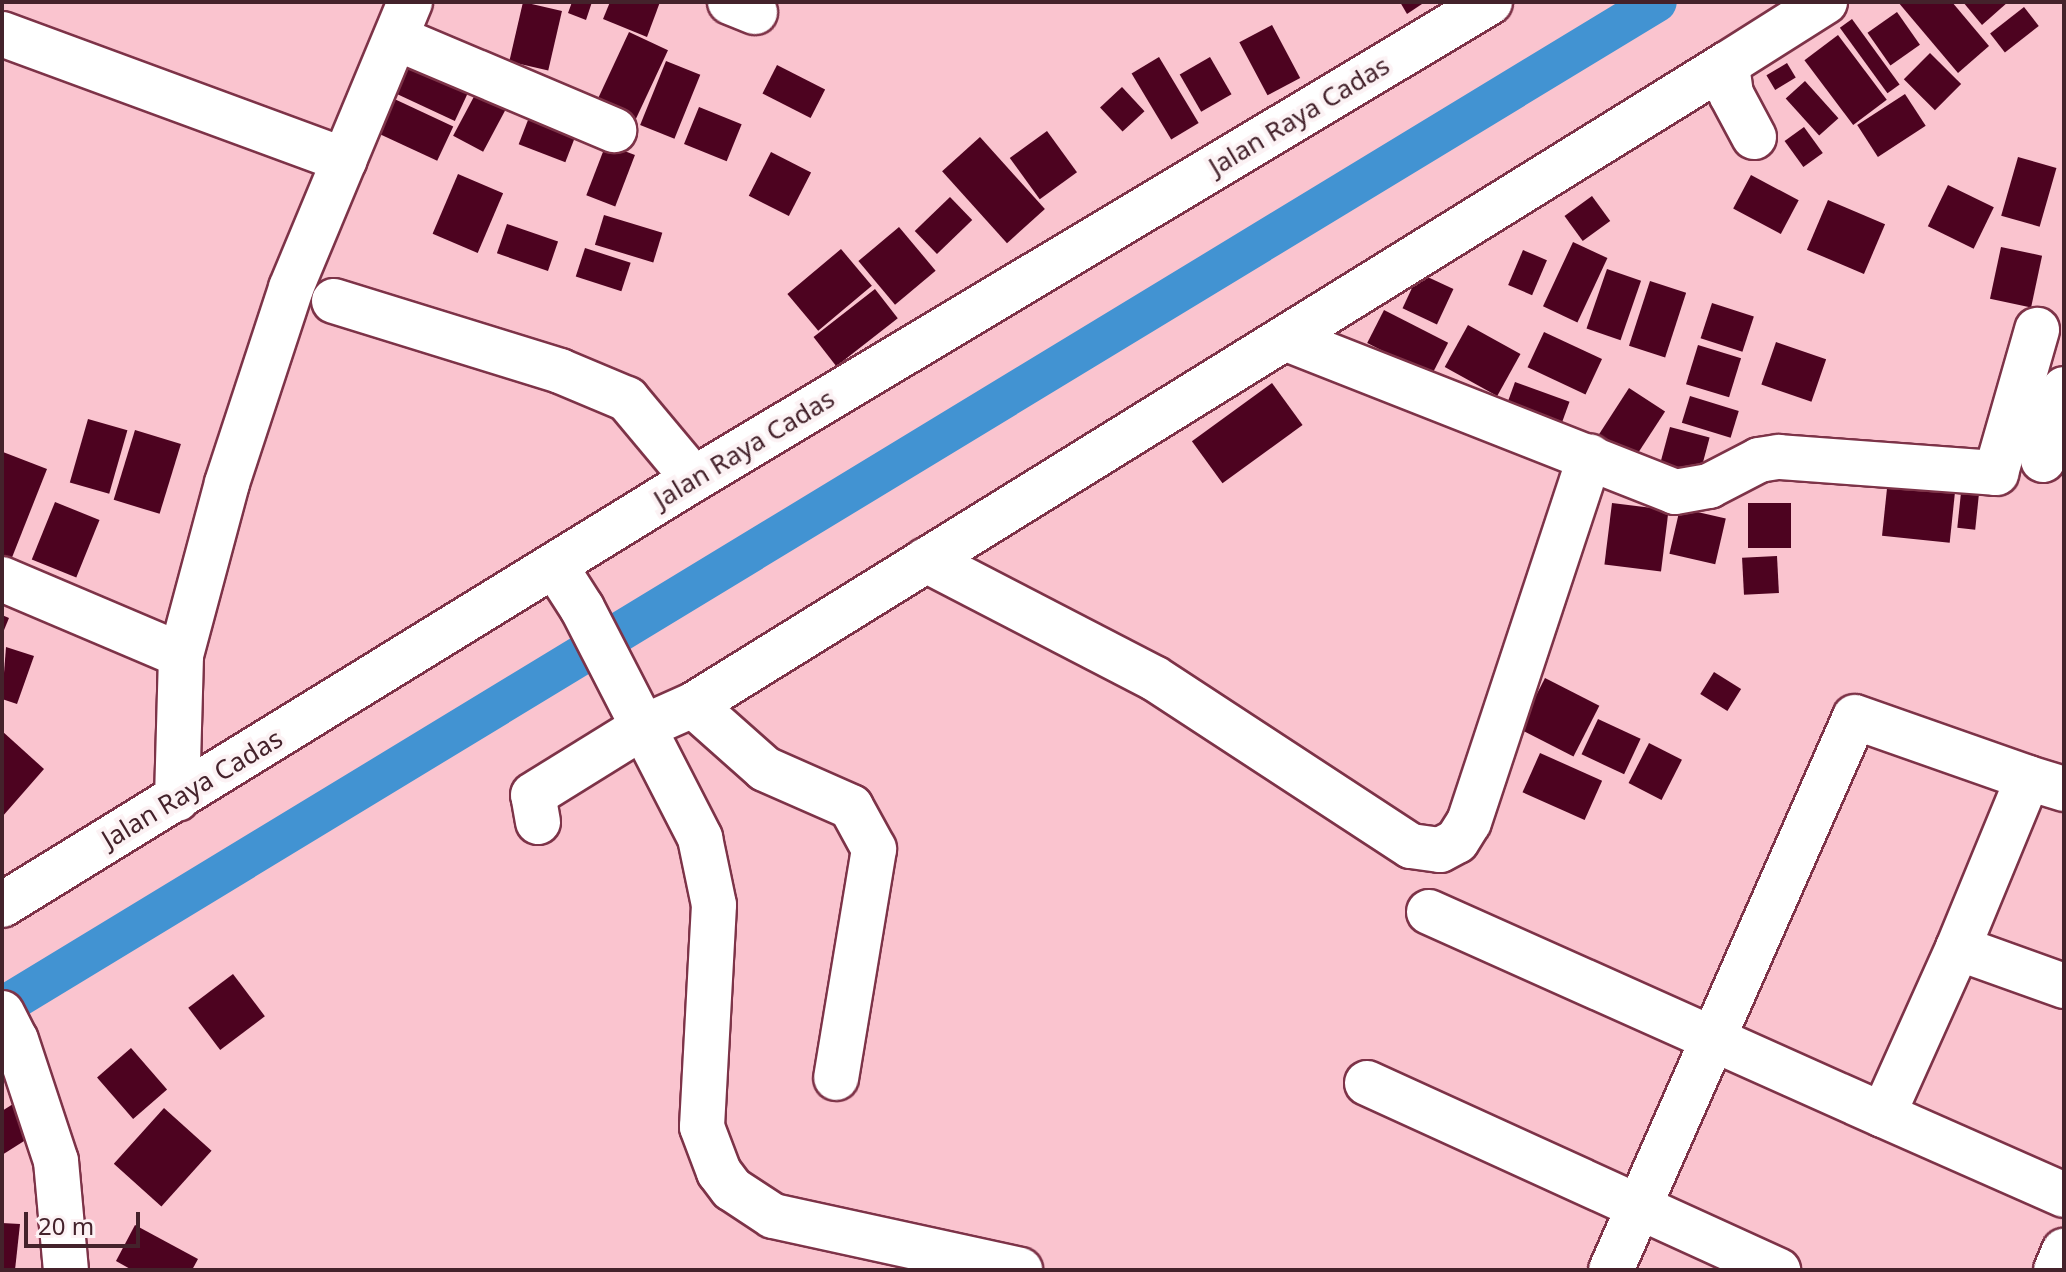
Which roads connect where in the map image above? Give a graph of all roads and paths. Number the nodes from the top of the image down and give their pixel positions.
1 (1490, 2) edge
2 (1825, 2) edge
3 (403, 20) edge
4 (2, 34) edge
5 (1727, 64) junction
6 (614, 130) dead end
7 (1754, 137) dead end
8 (345, 160) junction
9 (334, 301) dead end
10 (2037, 330) dead end
11 (1287, 339) junction
12 (2064, 389) edge
13 (1590, 457) junction
14 (2043, 460) dead end
15 (694, 479) junction
16 (926, 560) junction
17 (555, 566) junction
18 (2, 579) edge
19 (181, 655) junction
20 (693, 705) junction
21 (633, 711) junction
22 (2046, 783) edge
23 (177, 799) junction
24 (538, 822) dead end
25 (2, 905) edge
26 (1429, 912) dead end
27 (1958, 948) junction
28 (2064, 986) edge
29 (1713, 1038) junction
30 (10, 1043) edge
31 (836, 1078) dead end
32 (1367, 1083) dead end
33 (1883, 1115) junction
34 (2064, 1195) edge
35 (1638, 1209) junction
36 (2064, 1251) edge
37 (66, 1270) edge
38 (1020, 1270) edge
39 (1611, 1270) edge
40 (1778, 1270) edge
41 (2056, 1270) edge

1 - 15 street, Jalan Raya Cadas
2 - 5 street
3 - 6 street
3 - 8 street
4 - 8 street
5 - 7 street
5 - 11 street
8 - 19 street
9 - 15 street
10 - 13 street
11 - 13 street
11 - 16 street
12 - 14 street
13 - 16 street
15 - 17 street, Jalan Raya Cadas
16 - 20 street
17 - 21 street
17 - 23 street, Jalan Raya Cadas
18 - 19 street
19 - 23 street
20 - 21 street
20 - 31 street
21 - 24 street
21 - 38 street
22 - 27 street
22 - 29 street
23 - 25 street, Jalan Raya Cadas
26 - 29 street
27 - 28 street
27 - 33 street
29 - 33 street
29 - 35 street
30 - 37 street
32 - 35 street
33 - 34 street
35 - 39 street
35 - 40 street
36 - 41 street

